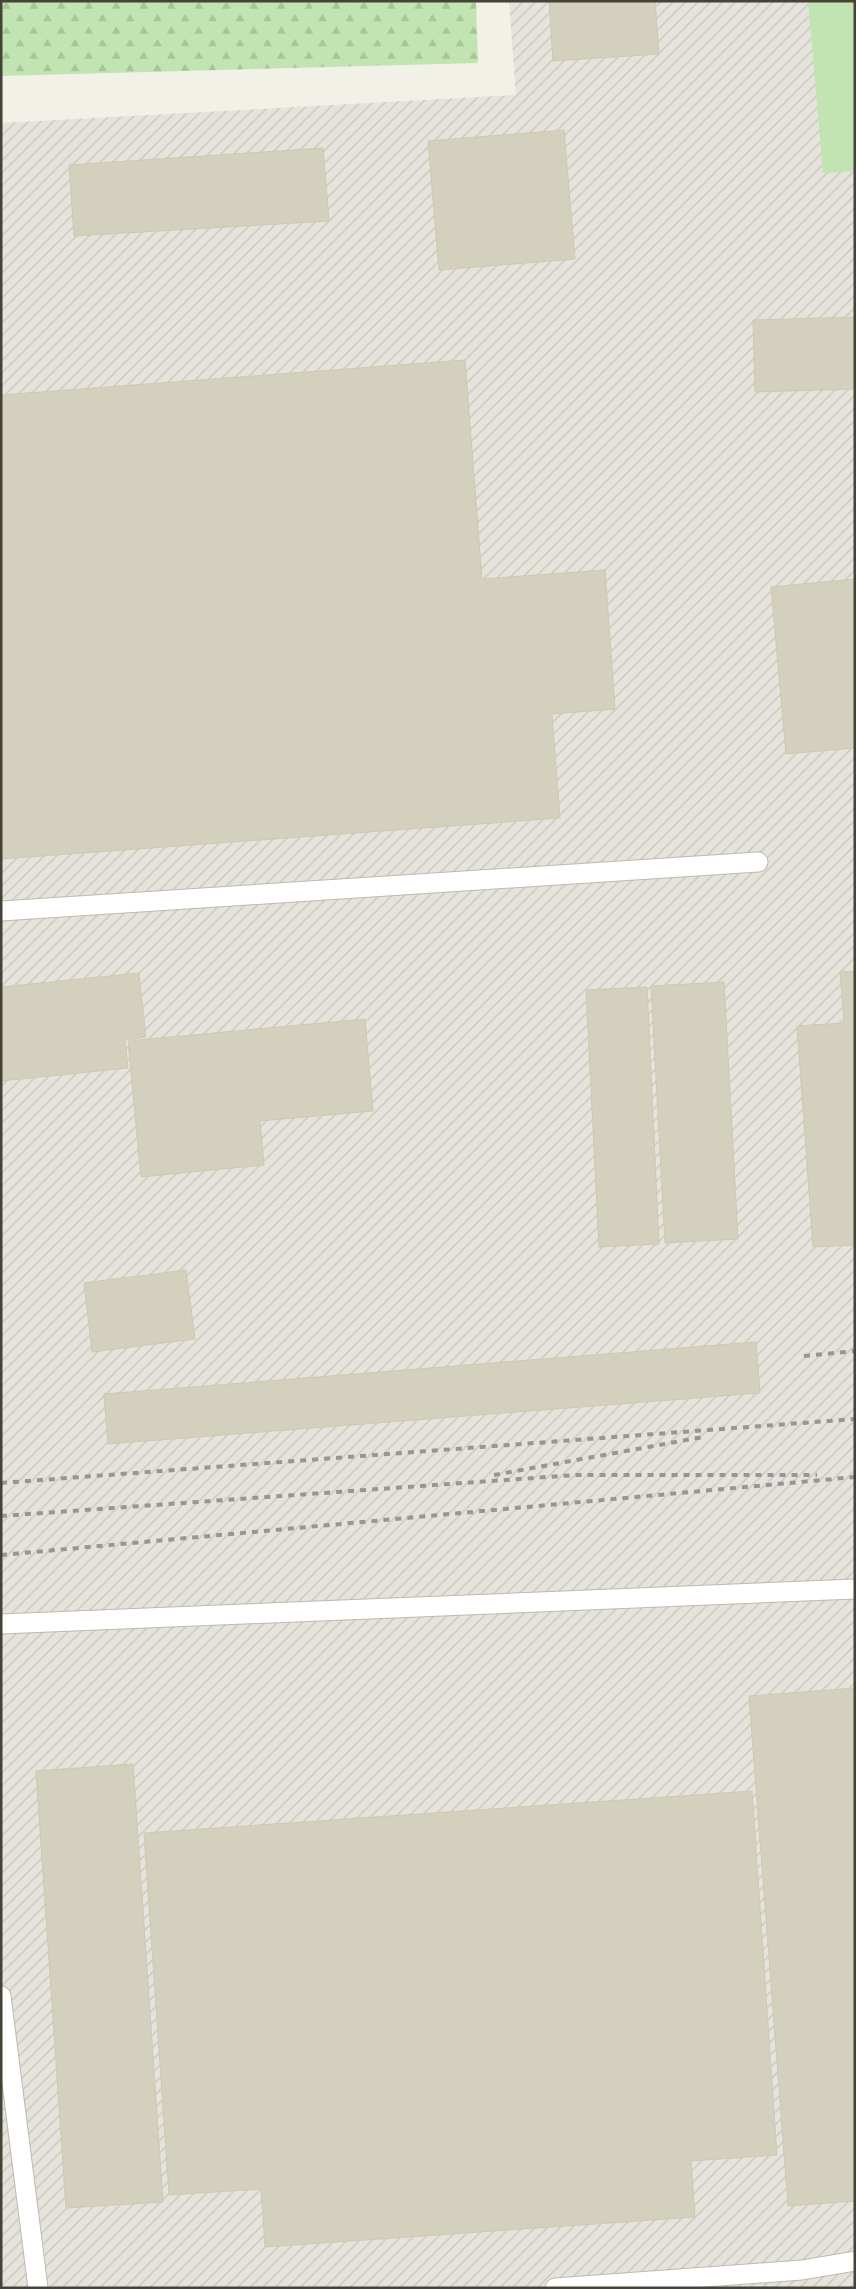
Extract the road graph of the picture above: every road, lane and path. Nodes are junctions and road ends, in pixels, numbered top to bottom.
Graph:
1 (758, 862) dead end
2 (1, 911) edge
3 (855, 1588) edge
4 (1, 1624) edge
5 (1, 1996) edge
6 (855, 2260) edge
7 (38, 2288) edge
8 (555, 2288) edge

1 - 2 lane
3 - 4 lane
5 - 7 lane
6 - 8 lane

